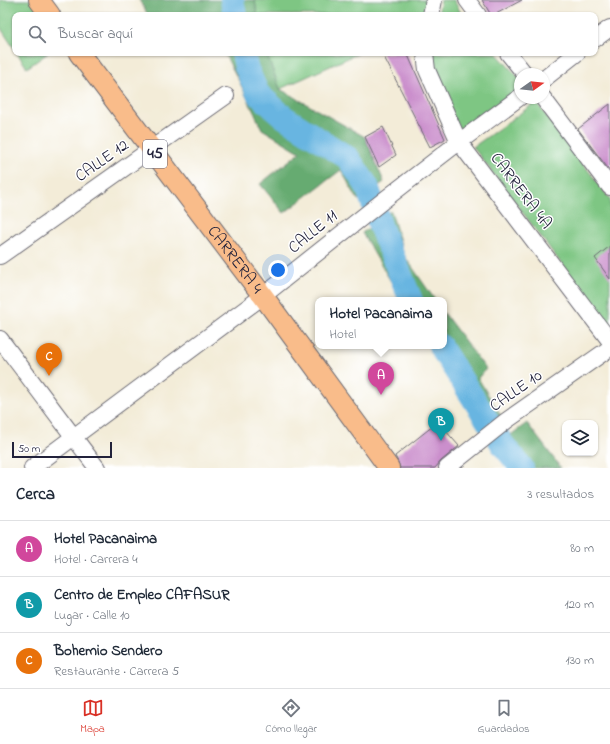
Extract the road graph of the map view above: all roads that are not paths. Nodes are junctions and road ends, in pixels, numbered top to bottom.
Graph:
1 (39, 0) edge
2 (434, 0) edge
3 (467, 0) edge
4 (48, 12) edge
5 (432, 12) edge
6 (476, 12) edge
7 (610, 28) edge
8 (598, 37) edge
9 (81, 56) edge
10 (425, 56) edge
11 (510, 56) edge
12 (573, 56) edge
13 (519, 68) edge
14 (550, 74) edge
15 (226, 96) dead end
16 (514, 101) edge
17 (548, 104) edge
18 (459, 142) junction
19 (151, 150) junction
20 (610, 187) edge
21 (0, 256) edge
22 (263, 296) junction
23 (0, 339) edge
24 (610, 341) edge
25 (610, 348) edge
26 (74, 437) junction
27 (32, 468) edge
28 (97, 468) edge
29 (389, 468) edge
30 (447, 468) edge

1 - 4 main road
2 - 5 street
3 - 6 street
7 - 8 street
9 - 19 main road, CARRERA 4 / 45
10 - 18 street, CARRERA 4A
11 - 13 street
12 - 14 street
15 - 19 street, CALLE 12
16 - 18 street, CALLE 11
17 - 20 street
18 - 22 street, CALLE 11
18 - 24 street, CARRERA 4A
19 - 21 street, CALLE 12
19 - 22 main road, CARRERA 4 / 45
22 - 26 street, CALLE 11
22 - 29 main road, CARRERA 4 / 45
23 - 26 street
25 - 30 street, CALLE 10
26 - 27 street, CALLE 11
26 - 28 street

